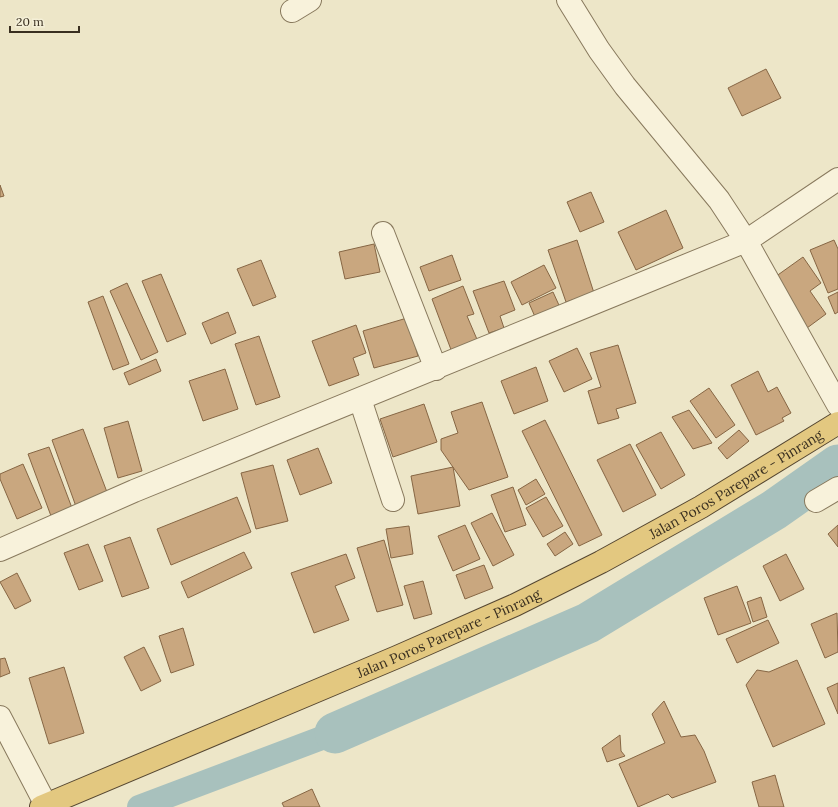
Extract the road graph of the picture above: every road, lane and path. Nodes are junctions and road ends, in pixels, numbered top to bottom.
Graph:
1 (568, 0) edge
2 (838, 179) edge
3 (383, 233) dead end
4 (746, 241) junction
5 (436, 369) junction
6 (360, 399) junction
7 (838, 404) edge
8 (838, 423) edge
9 (838, 488) edge
10 (393, 500) dead end
11 (816, 500) dead end
12 (0, 550) edge
13 (0, 717) edge
14 (44, 806) edge

1 - 4 street
2 - 4 street
3 - 5 street
4 - 5 street
4 - 7 street
5 - 6 street
6 - 10 street
6 - 12 street
8 - 14 highway, Jalan Poros Parepare - Pinrang
9 - 11 street
13 - 14 street

